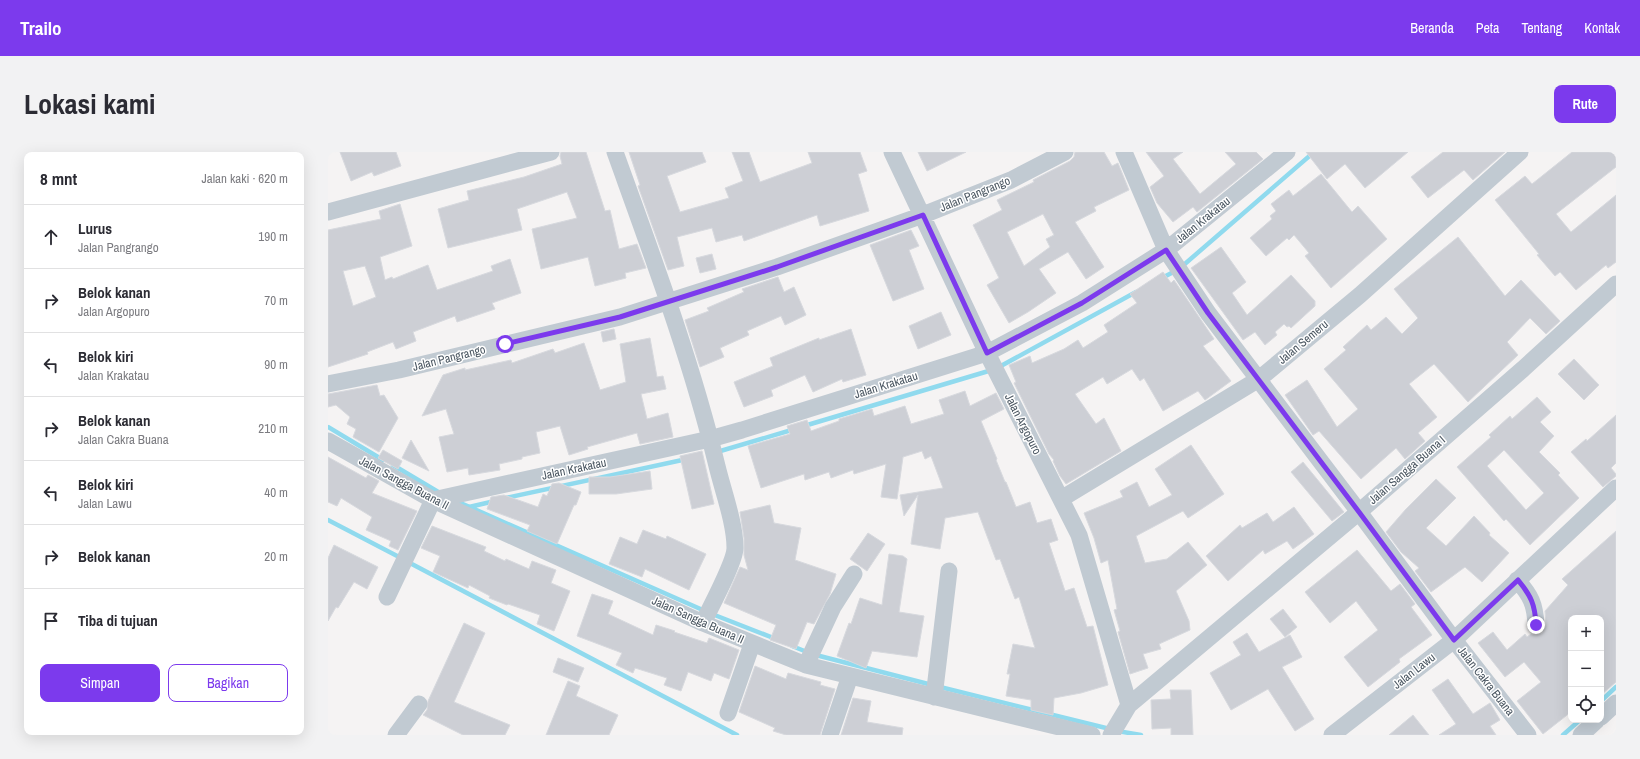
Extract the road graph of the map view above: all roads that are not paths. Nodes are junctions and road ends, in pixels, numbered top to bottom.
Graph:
1 (551, 152) edge
2 (615, 152) edge
3 (892, 152) edge
4 (1066, 152) edge
5 (1124, 152) edge
6 (1287, 152) edge
7 (1520, 152) edge
8 (328, 212) edge
9 (923, 215) junction
10 (1166, 250) junction
11 (1616, 284) edge
12 (668, 302) junction
13 (987, 353) junction
14 (1259, 380) junction
15 (328, 384) edge
16 (710, 439) junction
17 (328, 441) edge
18 (1616, 488) edge
19 (1061, 499) junction
20 (433, 500) junction
21 (1359, 512) junction
22 (948, 571) dead end
23 (854, 574) dead end
24 (1518, 580) junction
25 (388, 597) dead end
26 (703, 623) junction
27 (1536, 625) dead end
28 (1454, 640) junction
29 (752, 644) junction
30 (806, 665) junction
31 (850, 676) junction
32 (934, 697) junction
33 (1616, 703) edge
34 (419, 704) dead end
35 (1129, 705) junction
36 (728, 713) dead end
37 (1604, 714) edge
38 (1595, 723) edge
39 (1055, 731) edge
40 (396, 735) edge
41 (830, 735) edge
42 (1092, 735) edge
43 (1111, 735) edge
44 (1332, 735) edge
45 (1528, 735) edge
46 (1581, 735) edge

1 - 8 street
2 - 12 street
3 - 9 street, Jalan Argopuro
4 - 9 street, Jalan Pangrango
5 - 10 street, Jalan Cakra Buana
6 - 10 street, Jalan Krakatau
7 - 14 street, Jalan Semeru
9 - 12 street, Jalan Pangrango
9 - 13 street, Jalan Argopuro
10 - 13 street, Jalan Krakatau
10 - 14 street, Jalan Cakra Buana
11 - 21 street, Jalan Sangga Buana I
12 - 15 street, Jalan Pangrango
12 - 16 street
13 - 16 street, Jalan Krakatau
13 - 19 street, Jalan Argopuro
14 - 19 street, Jalan Semeru
14 - 21 street, Jalan Cakra Buana
16 - 20 street, Jalan Krakatau
16 - 26 street
17 - 20 street, Jalan Sangga Buana II
18 - 24 street, Jalan Lawu
19 - 35 street, Jalan Argopuro
20 - 25 street
20 - 26 street, Jalan Sangga Buana II
21 - 28 street, Jalan Cakra Buana
21 - 35 street, Jalan Sangga Buana I
22 - 32 street
23 - 30 street
24 - 27 street
24 - 28 street, Jalan Lawu
26 - 29 street, Jalan Sangga Buana II
28 - 44 street, Jalan Lawu
28 - 45 street, Jalan Cakra Buana
29 - 30 street, Jalan Sangga Buana II
29 - 36 street
30 - 31 street, Jalan Sangga Buana II
31 - 32 street, Jalan Sangga Buana II
31 - 41 street
32 - 39 street, Jalan Sangga Buana II
33 - 37 street
34 - 40 street
35 - 43 street, Jalan Sangga Buana I
38 - 46 street
39 - 42 street, Jalan Sangga Buana II

